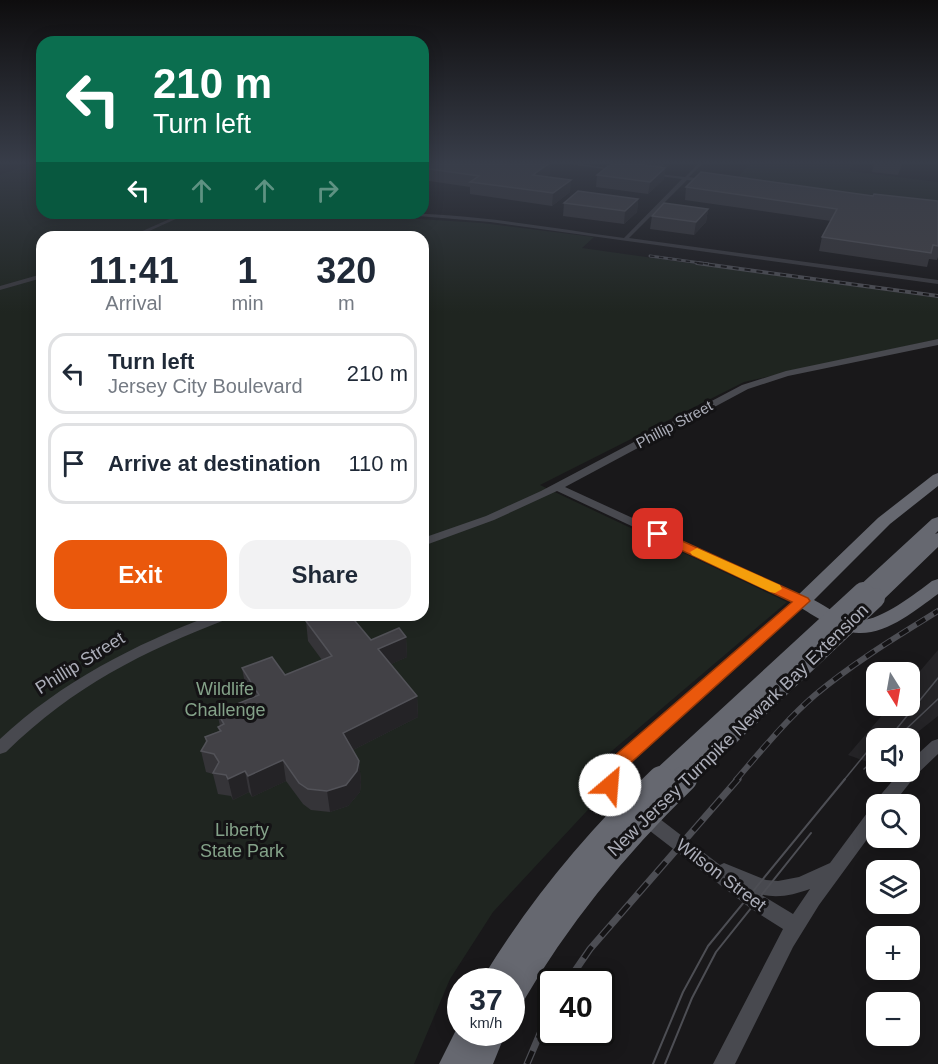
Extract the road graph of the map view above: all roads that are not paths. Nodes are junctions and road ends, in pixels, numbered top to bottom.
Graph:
1 (651, 214) edge
2 (429, 216) edge
3 (174, 219) edge
4 (176, 219) edge
5 (146, 231) edge
6 (151, 231) edge
7 (625, 240) junction
8 (36, 280) edge
9 (938, 282) edge
10 (0, 290) edge
11 (938, 342) edge
12 (938, 478) edge
13 (557, 487) junction
14 (938, 522) edge
15 (938, 538) edge
16 (429, 540) edge
17 (938, 585) edge
18 (869, 595) junction
19 (802, 601) junction
20 (209, 621) edge
21 (938, 745) edge
22 (0, 748) edge
23 (892, 794) edge
24 (866, 827) edge
25 (699, 858) junction
26 (835, 868) junction
27 (795, 926) junction
28 (504, 968) edge
29 (525, 974) edge
30 (463, 1046) edge
31 (486, 1046) edge
32 (454, 1064) edge
33 (478, 1064) edge
34 (724, 1064) edge

1 - 7 street
2 - 7 street
3 - 5 street
4 - 6 street
7 - 9 street
8 - 10 street
11 - 13 street, Phillip Street
12 - 19 highway
13 - 16 street, Phillip Street
13 - 19 street
14 - 18 highway, New Jersey Turnpike Newark Bay Extension
15 - 18 highway, New Jersey Turnpike Newark Bay Extension
17 - 19 highway
18 - 28 highway, New Jersey Turnpike Newark Bay Extension, bridge
18 - 29 highway, New Jersey Turnpike Newark Bay Extension, bridge
19 - 25 street, Wilson Street
20 - 22 street, Phillip Street
21 - 23 street
24 - 26 street
25 - 26 street
25 - 27 street, Wilson Street
26 - 27 street
27 - 34 street
30 - 32 highway
31 - 33 highway

